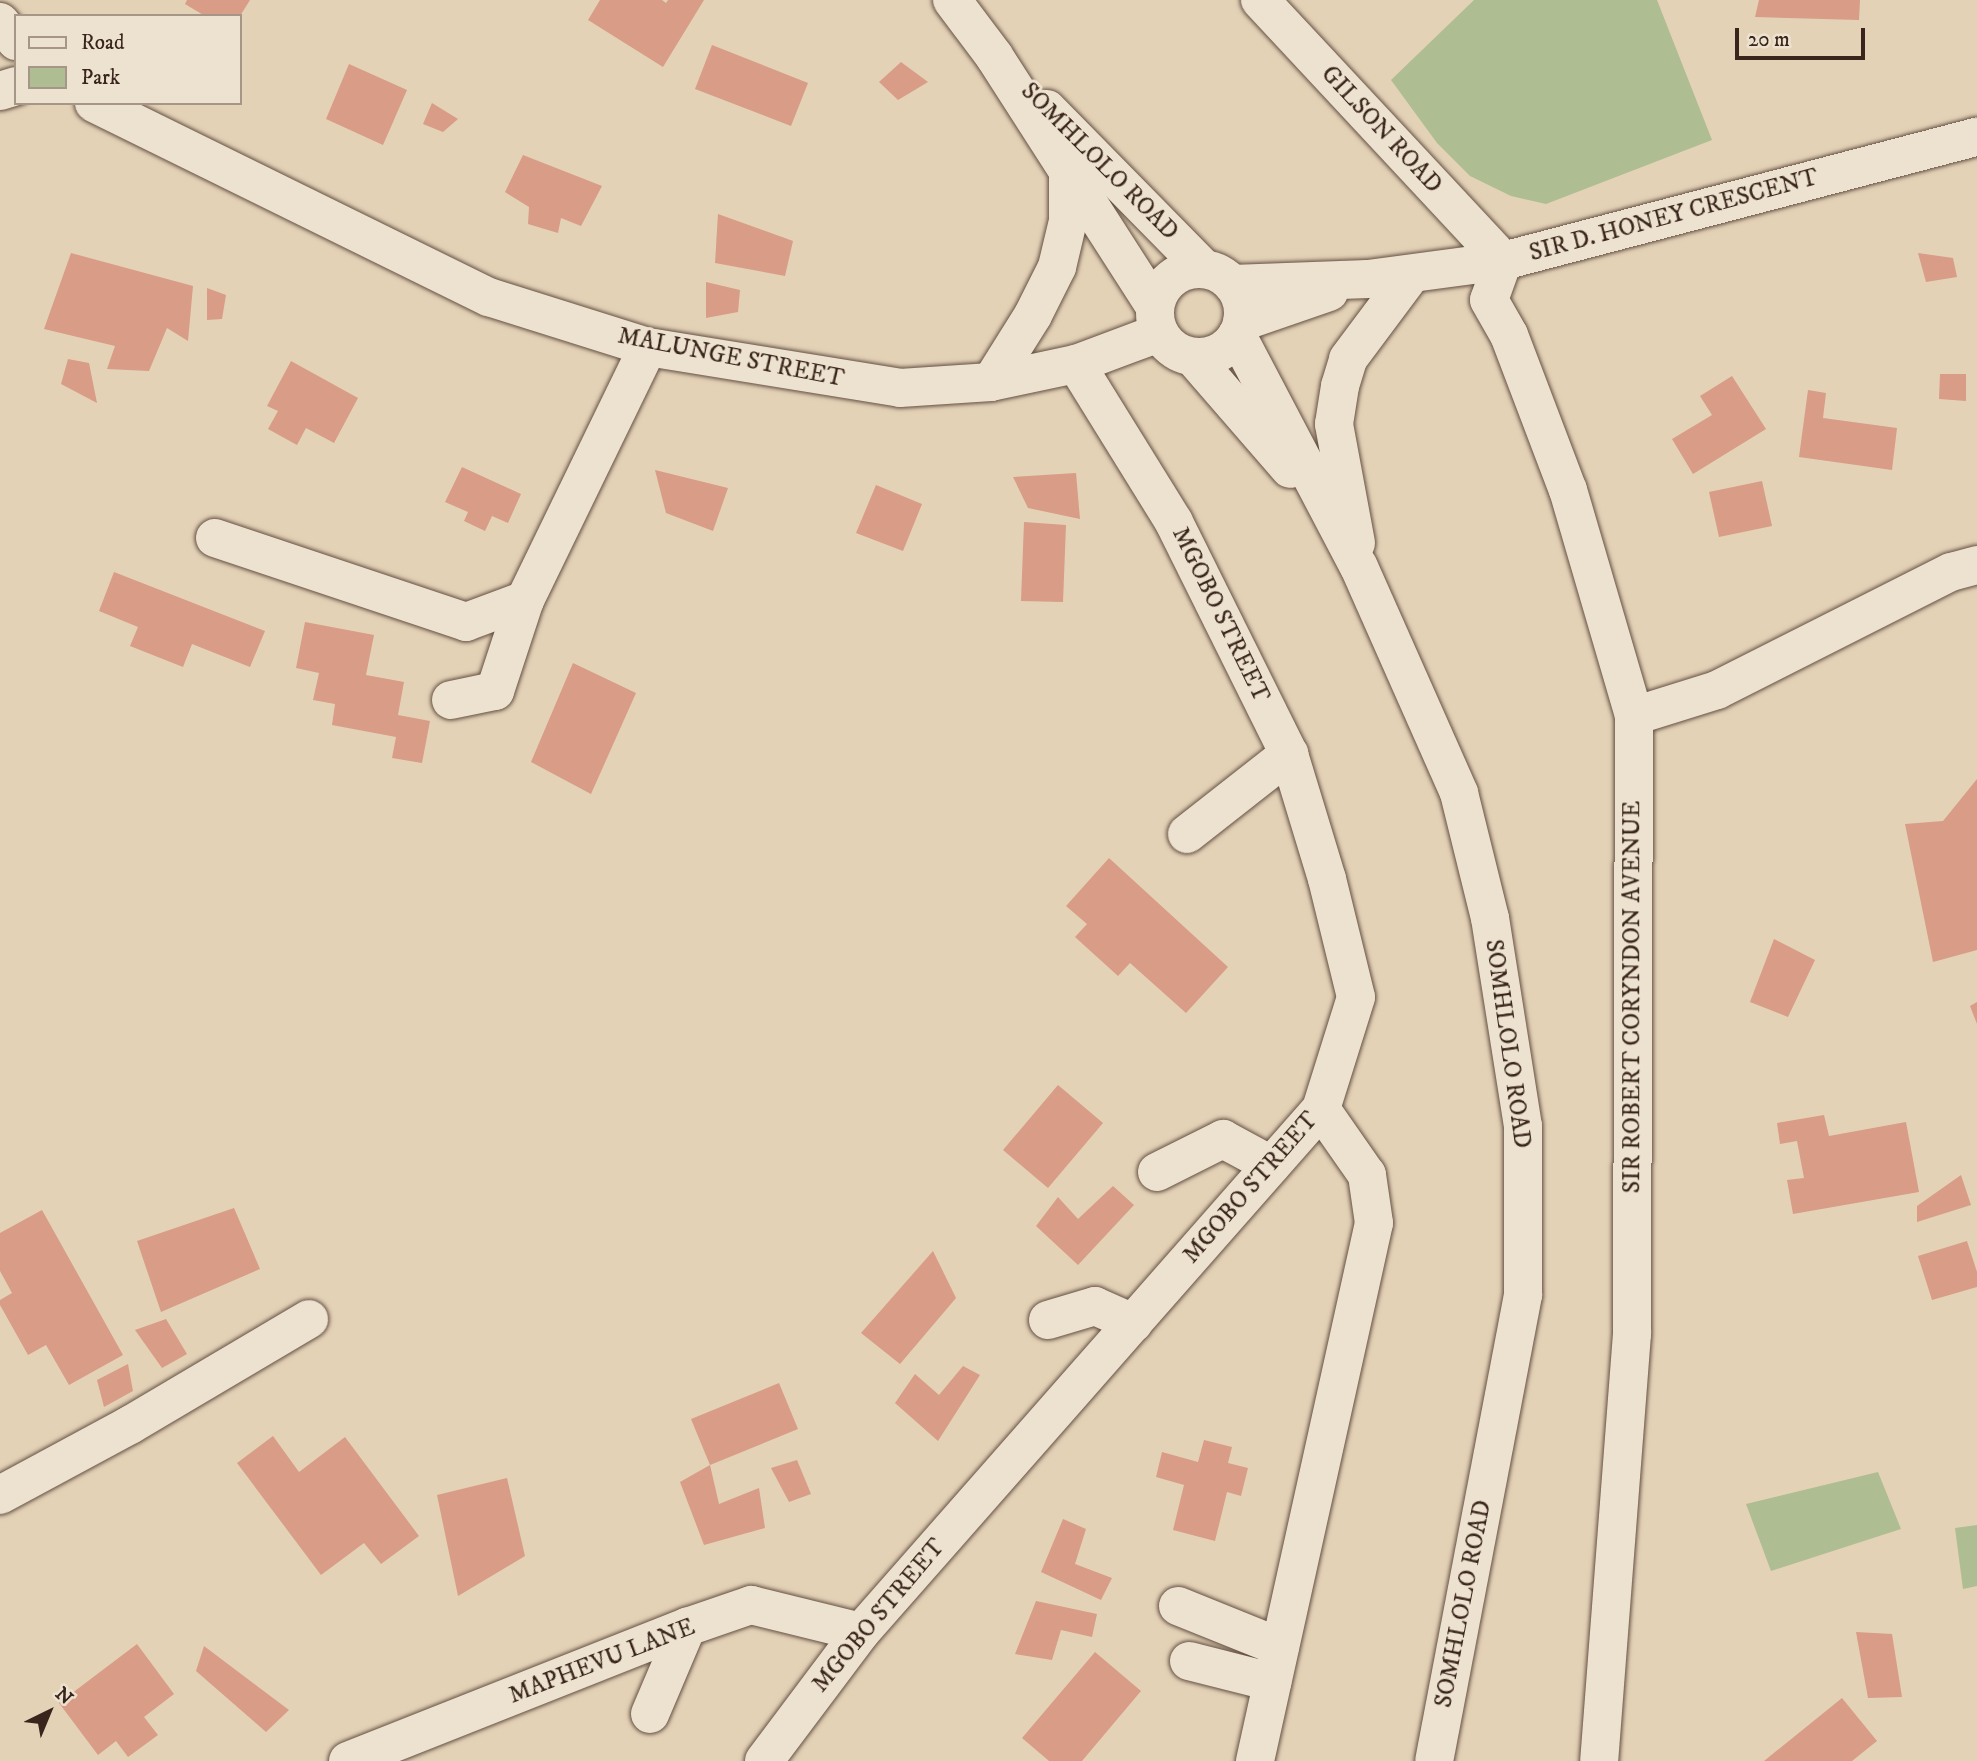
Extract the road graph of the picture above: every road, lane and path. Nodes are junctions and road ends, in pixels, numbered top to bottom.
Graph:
1 (952, 0) edge
2 (1260, 0) edge
3 (0, 22) edge
4 (14, 39) edge
5 (994, 56) junction
6 (98, 105) edge
7 (1977, 137) edge
8 (1068, 171) junction
9 (1503, 261) junction
10 (1218, 276) junction
11 (1410, 276) junction
12 (1368, 279) junction
13 (1157, 320) junction
14 (1240, 328) junction
15 (648, 347) junction
16 (1193, 357) junction
17 (1076, 364) junction
18 (991, 382) junction
19 (1332, 519) junction
20 (215, 538) dead end
21 (1977, 565) edge
22 (1359, 567) junction
23 (525, 600) junction
24 (451, 700) dead end
25 (1634, 716) junction
26 (1289, 754) junction
27 (1187, 834) dead end
28 (1321, 1109) junction
29 (1272, 1165) junction
30 (1157, 1172) dead end
31 (309, 1319) dead end
32 (1048, 1320) dead end
33 (1133, 1323) junction
34 (3, 1493) edge
35 (1178, 1606) dead end
36 (687, 1627) junction
37 (861, 1632) junction
38 (1189, 1661) dead end
39 (1276, 1664) junction
40 (650, 1714) dead end
41 (348, 1761) edge
42 (764, 1761) edge
43 (1255, 1761) edge
44 (1434, 1761) edge
45 (1599, 1761) edge

1 - 5 street, SOMHLOLO ROAD
2 - 9 street, GILSON ROAD
3 - 4 street
5 - 8 street, SOMHLOLO ROAD
5 - 10 street, SOMHLOLO ROAD
6 - 15 street, MALUNGE STREET
7 - 9 street, SIR D. HONEY CRESCENT
8 - 13 street, SOMHLOLO ROAD
8 - 18 street
9 - 11 street, SIR D. HONEY CRESCENT
9 - 25 street, SIR ROBERT CORYNDON AVENUE
10 - 12 street, SIR D. HONEY CRESCENT
10 - 13 street, SOMHLOLO ROAD
10 - 14 street, SOMHLOLO ROAD
11 - 12 street, SIR D. HONEY CRESCENT
11 - 22 street
12 - 14 street, SIR D. HONEY CRESCENT
13 - 16 street, SOMHLOLO ROAD
13 - 17 street, MALUNGE STREET
14 - 16 street
14 - 19 street, SOMHLOLO ROAD
15 - 18 street, MALUNGE STREET
15 - 23 street
16 - 19 street, SOMHLOLO ROAD
17 - 18 street, MALUNGE STREET
17 - 26 street, MGOBO STREET
19 - 22 street, SOMHLOLO ROAD
20 - 23 street
21 - 25 street
22 - 44 street, SOMHLOLO ROAD
23 - 24 street
25 - 45 street, SIR ROBERT CORYNDON AVENUE
26 - 27 street
26 - 28 street, MGOBO STREET
28 - 29 street, MGOBO STREET
28 - 39 street
29 - 30 street
29 - 33 street, MGOBO STREET
31 - 34 street
32 - 33 street
33 - 37 street, MGOBO STREET
35 - 39 street
36 - 37 street, MAPHEVU LANE
36 - 40 street
36 - 41 street, MAPHEVU LANE
37 - 42 street, MGOBO STREET
38 - 39 street
39 - 43 street

